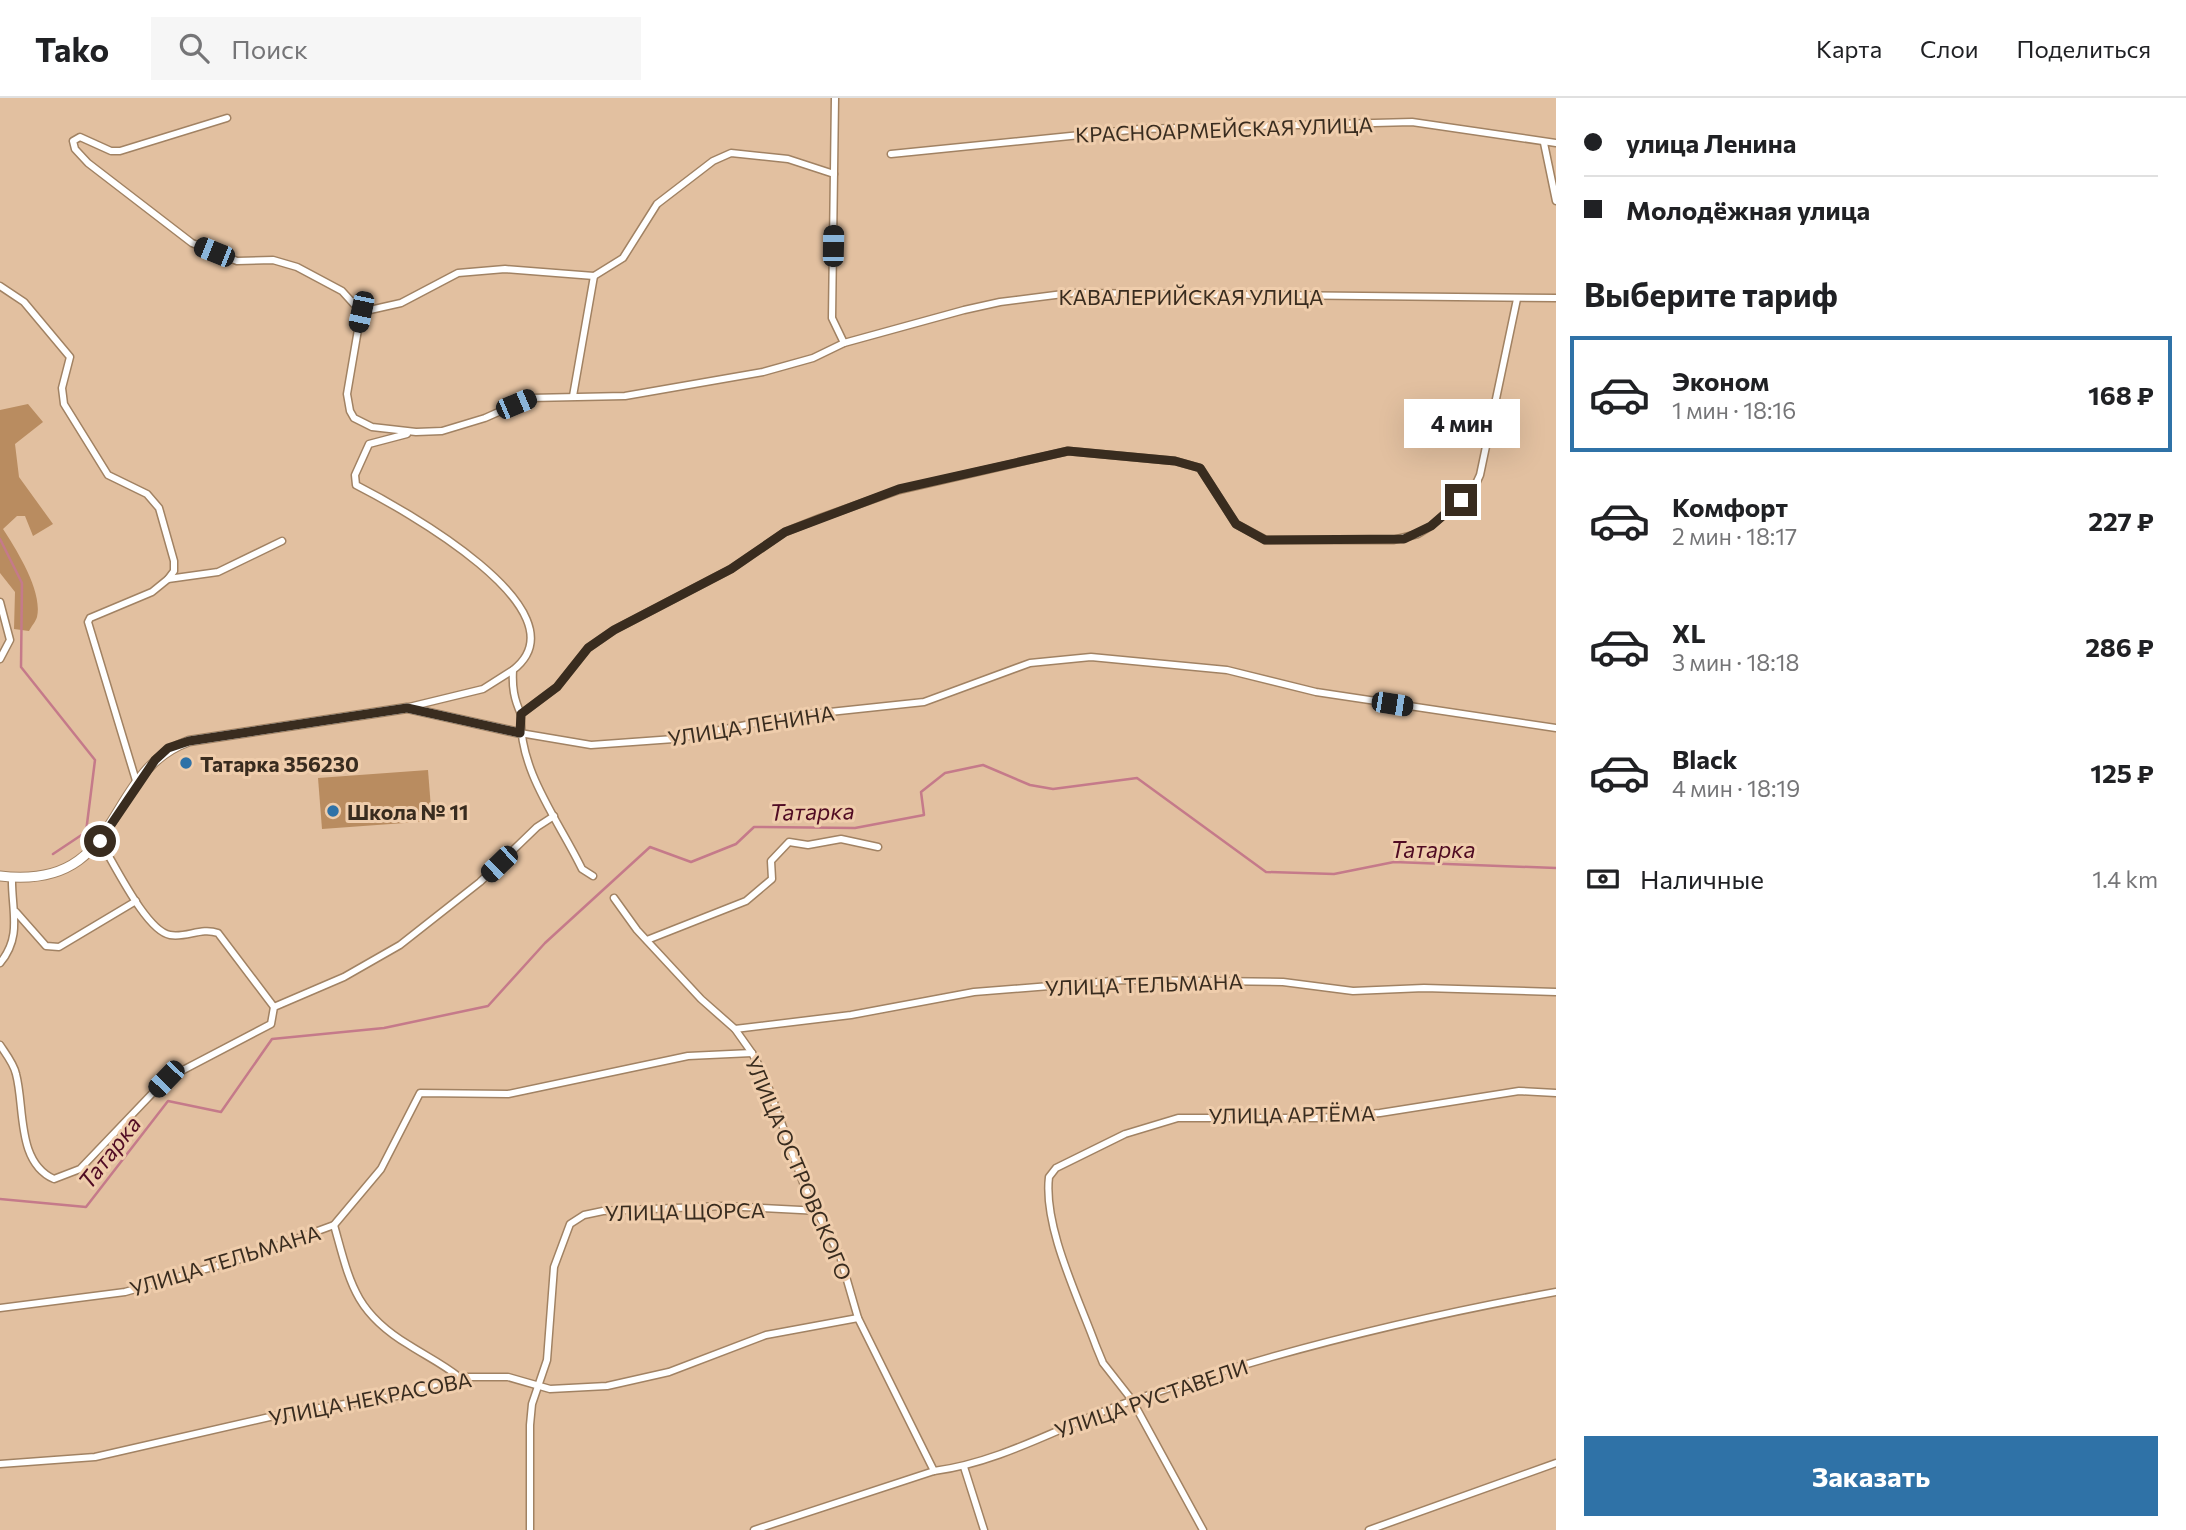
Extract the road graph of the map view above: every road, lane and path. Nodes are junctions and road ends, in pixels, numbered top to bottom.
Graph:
1 (835, 98) edge
2 (226, 118) dead end
3 (1544, 143) junction
4 (1556, 143) edge
5 (891, 154) dead end
6 (834, 174) junction
7 (1556, 201) edge
8 (594, 276) junction
9 (0, 286) edge
10 (1556, 298) edge
11 (1517, 299) junction
12 (361, 312) junction
13 (844, 343) junction
14 (573, 396) junction
15 (416, 432) junction
16 (282, 541) dead end
17 (168, 579) junction
18 (0, 602) edge
19 (0, 659) edge
20 (513, 670) junction
21 (407, 708) junction
22 (521, 714) junction
23 (1556, 728) edge
24 (520, 733) junction
25 (137, 784) junction
26 (554, 817) junction
27 (100, 841) junction
28 (878, 847) dead end
29 (0, 876) edge
30 (593, 876) dead end
31 (12, 877) junction
32 (614, 898) dead end
33 (136, 901) junction
34 (16, 912) junction
35 (646, 940) junction
36 (0, 962) edge
37 (1556, 992) edge
38 (274, 1007) junction
39 (735, 1029) junction
40 (0, 1045) edge
41 (752, 1052) junction
42 (1556, 1093) edge
43 (820, 1211) junction
44 (334, 1225) junction
45 (1556, 1292) edge
46 (0, 1308) edge
47 (858, 1318) junction
48 (459, 1377) junction
49 (538, 1384) junction
50 (1132, 1400) junction
51 (1556, 1463) edge
52 (0, 1464) edge
53 (964, 1467) junction
54 (934, 1471) junction
55 (530, 1530) edge
56 (754, 1530) edge
57 (984, 1530) edge
58 (1203, 1530) edge
59 (1369, 1530) edge

1 - 6 street
2 - 12 street
3 - 4 street, КРАСНОАРМЕЙСКАЯ УЛИЦА
3 - 5 street, КРАСНОАРМЕЙСКАЯ УЛИЦА
3 - 7 street
6 - 8 street
6 - 13 street
8 - 12 street
8 - 14 street
9 - 17 street
10 - 11 street, КАВАЛЕРИЙСКАЯ УЛИЦА
11 - 13 street, КАВАЛЕРИЙСКАЯ УЛИЦА
11 - 22 street
12 - 15 street, КАВАЛЕРИЙСКАЯ УЛИЦА
13 - 14 street, КАВАЛЕРИЙСКАЯ УЛИЦА
14 - 15 street, КАВАЛЕРИЙСКАЯ УЛИЦА
15 - 20 street
16 - 17 street
17 - 25 street
18 - 19 street
20 - 21 street
20 - 22 street
21 - 24 street, УЛИЦА ЛЕНИНА
21 - 25 street, УЛИЦА ЛЕНИНА
22 - 24 street
23 - 24 street, УЛИЦА ЛЕНИНА
24 - 26 street
25 - 27 street, УЛИЦА ЛЕНИНА
26 - 30 street
26 - 38 street
27 - 31 street, УЛИЦА ЛЕНИНА
27 - 33 street
28 - 35 street
29 - 31 street, УЛИЦА ЛЕНИНА
31 - 34 street
32 - 35 street, УЛИЦА ОСТРОВСКОГО
33 - 34 street
33 - 38 street
34 - 36 street
35 - 39 street, УЛИЦА ОСТРОВСКОГО
37 - 39 street, УЛИЦА ТЕЛЬМАНА
38 - 40 street
39 - 41 street, УЛИЦА ОСТРОВСКОГО
41 - 43 street, УЛИЦА ОСТРОВСКОГО
41 - 44 street, УЛИЦА ТЕЛЬМАНА
42 - 50 street, УЛИЦА АРТЁМА
43 - 47 street, УЛИЦА ОСТРОВСКОГО
43 - 49 street, УЛИЦА ЩОРСА
44 - 46 street, УЛИЦА ТЕЛЬМАНА
44 - 48 street
45 - 50 street, УЛИЦА РУСТАВЕЛИ
47 - 49 street, УЛИЦА НЕКРАСОВА
47 - 54 street, УЛИЦА ОСТРОВСКОГО
48 - 49 street, УЛИЦА НЕКРАСОВА
48 - 52 street, УЛИЦА НЕКРАСОВА
49 - 55 street, УЛИЦА ЩОРСА
50 - 53 street, УЛИЦА РУСТАВЕЛИ
50 - 58 street
51 - 59 street
53 - 54 street, УЛИЦА РУСТАВЕЛИ
53 - 57 street
54 - 56 street, УЛИЦА РУСТАВЕЛИ

